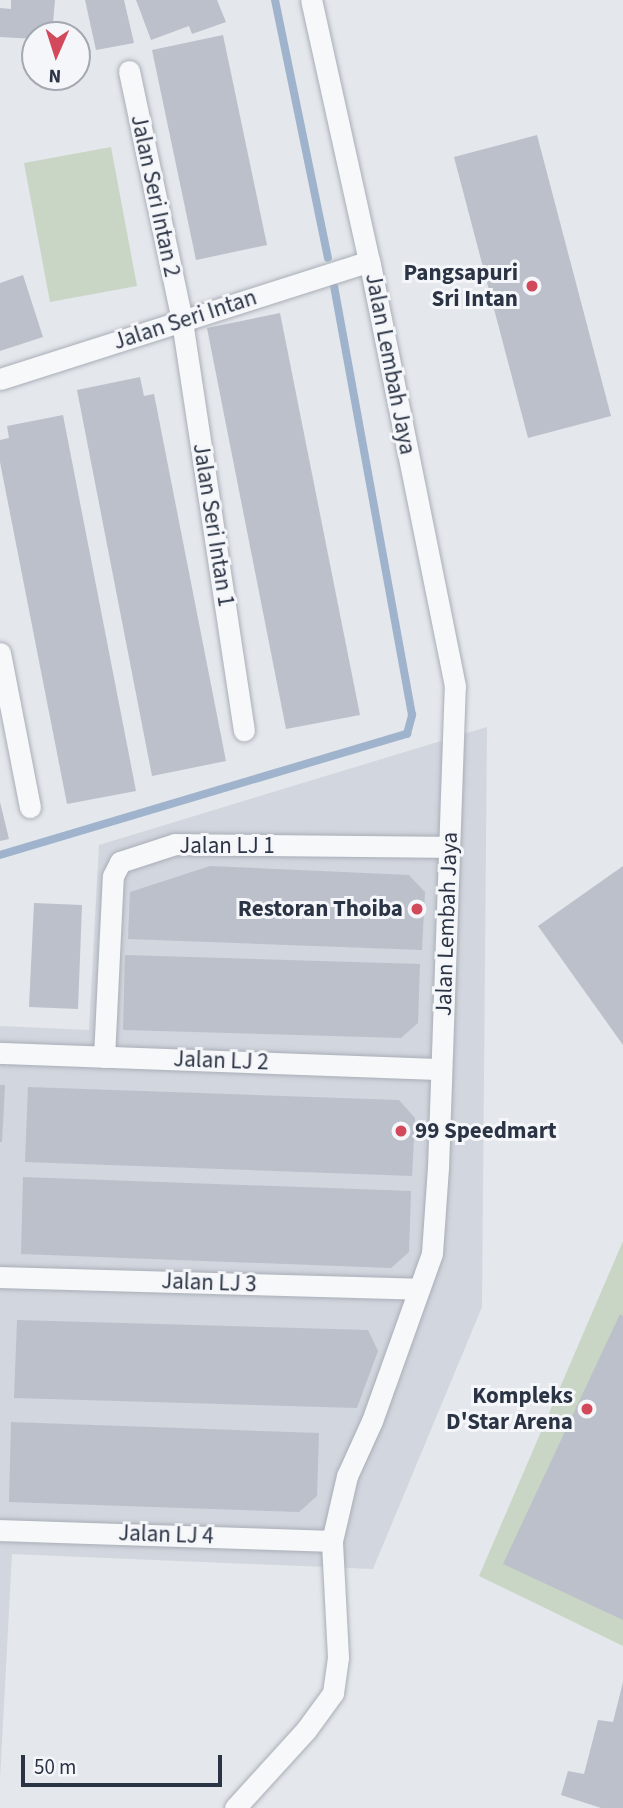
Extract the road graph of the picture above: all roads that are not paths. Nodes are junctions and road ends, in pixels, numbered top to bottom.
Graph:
1 (311, 0) edge
2 (129, 71) dead end
3 (369, 261) junction
4 (182, 321) junction
5 (0, 379) edge
6 (0, 653) edge
7 (244, 730) dead end
8 (30, 807) dead end
9 (449, 847) junction
10 (0, 1053) edge
11 (104, 1057) junction
12 (441, 1069) junction
13 (0, 1277) edge
14 (417, 1289) junction
15 (0, 1530) edge
16 (332, 1541) junction
17 (235, 1808) edge

1 - 3 street, Jalan Lembah Jaya
2 - 4 street, Jalan Seri Intan 2
3 - 4 street, Jalan Seri Intan
3 - 9 street, Jalan Lembah Jaya
4 - 5 street, Jalan Seri Intan
4 - 7 street, Jalan Seri Intan 1
6 - 8 street
9 - 11 street, Jalan LJ 1
9 - 12 street, Jalan Lembah Jaya
10 - 11 street, Jalan LJ 2
11 - 12 street, Jalan LJ 2
12 - 14 street, Jalan Lembah Jaya
13 - 14 street, Jalan LJ 3
14 - 16 street, Jalan Lembah Jaya
15 - 16 street, Jalan LJ 4
16 - 17 street, Jalan Lembah Jaya

